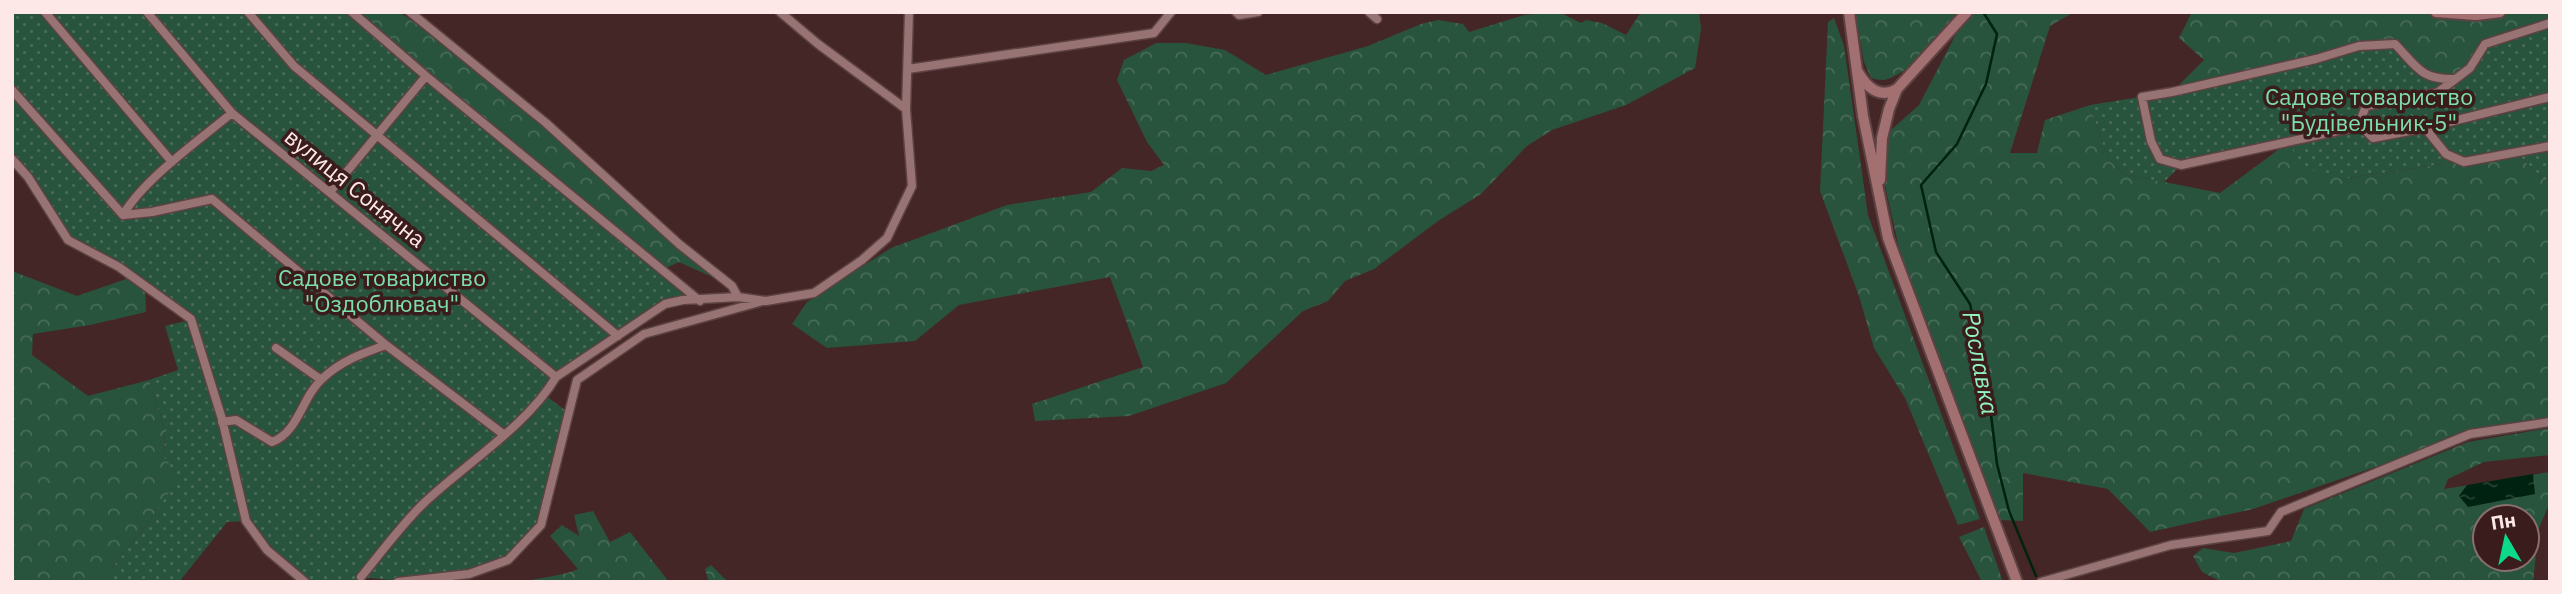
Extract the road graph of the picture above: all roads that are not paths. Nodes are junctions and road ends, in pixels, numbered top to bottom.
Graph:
1 (44, 12) edge
2 (147, 12) edge
3 (247, 12) edge
4 (352, 12) edge
5 (410, 12) edge
6 (780, 12) edge
7 (909, 12) edge
8 (1171, 12) edge
9 (1236, 12) edge
10 (1258, 12) edge
11 (1369, 12) edge
12 (1849, 12) edge
13 (1967, 12) edge
14 (2436, 12) edge
15 (2500, 12) edge
16 (1377, 19) dead end
17 (2550, 23) edge
18 (1855, 67) junction
19 (908, 69) junction
20 (426, 76) junction
21 (2455, 79) junction
22 (1898, 89) junction
23 (12, 90) edge
24 (2550, 97) edge
25 (906, 109) junction
26 (232, 113) junction
27 (2361, 126) junction
28 (2425, 128) junction
29 (377, 136) junction
30 (2550, 146) edge
31 (12, 159) edge
32 (172, 162) junction
33 (330, 192) junction
34 (1879, 197) junction
35 (123, 215) junction
36 (738, 297) junction
37 (700, 301) junction
38 (766, 301) junction
39 (618, 336) junction
40 (386, 345) junction
41 (276, 348) dead end
42 (556, 377) junction
43 (320, 379) junction
44 (222, 422) junction
45 (2550, 422) edge
46 (503, 434) junction
47 (360, 577) dead end
48 (305, 582) edge
49 (398, 582) edge
50 (2017, 582) edge
51 (2041, 582) edge

1 - 32 street
2 - 26 street, вулиця Сонячна
3 - 29 street
4 - 20 street
5 - 36 street
6 - 25 street
7 - 19 street
8 - 19 street
9 - 10 street
11 - 16 street
12 - 18 main road
13 - 22 main road
14 - 15 main road
17 - 21 street
18 - 22 main road
18 - 34 main road
19 - 25 street
20 - 29 street
20 - 37 street
21 - 27 street
21 - 27 street
22 - 34 main road
23 - 35 street
24 - 28 street
25 - 38 street
26 - 32 street
26 - 33 street, вулиця Сонячна
27 - 28 street
28 - 30 street
29 - 33 street
29 - 39 street
31 - 44 street
32 - 35 street
33 - 42 street, вулиця Сонячна
34 - 50 main road
35 - 40 street
36 - 37 street
36 - 38 street
37 - 39 street
38 - 49 street
39 - 42 street
40 - 43 street
40 - 46 street
41 - 43 street
42 - 46 street
43 - 44 street
44 - 48 street
45 - 51 street
46 - 47 street

